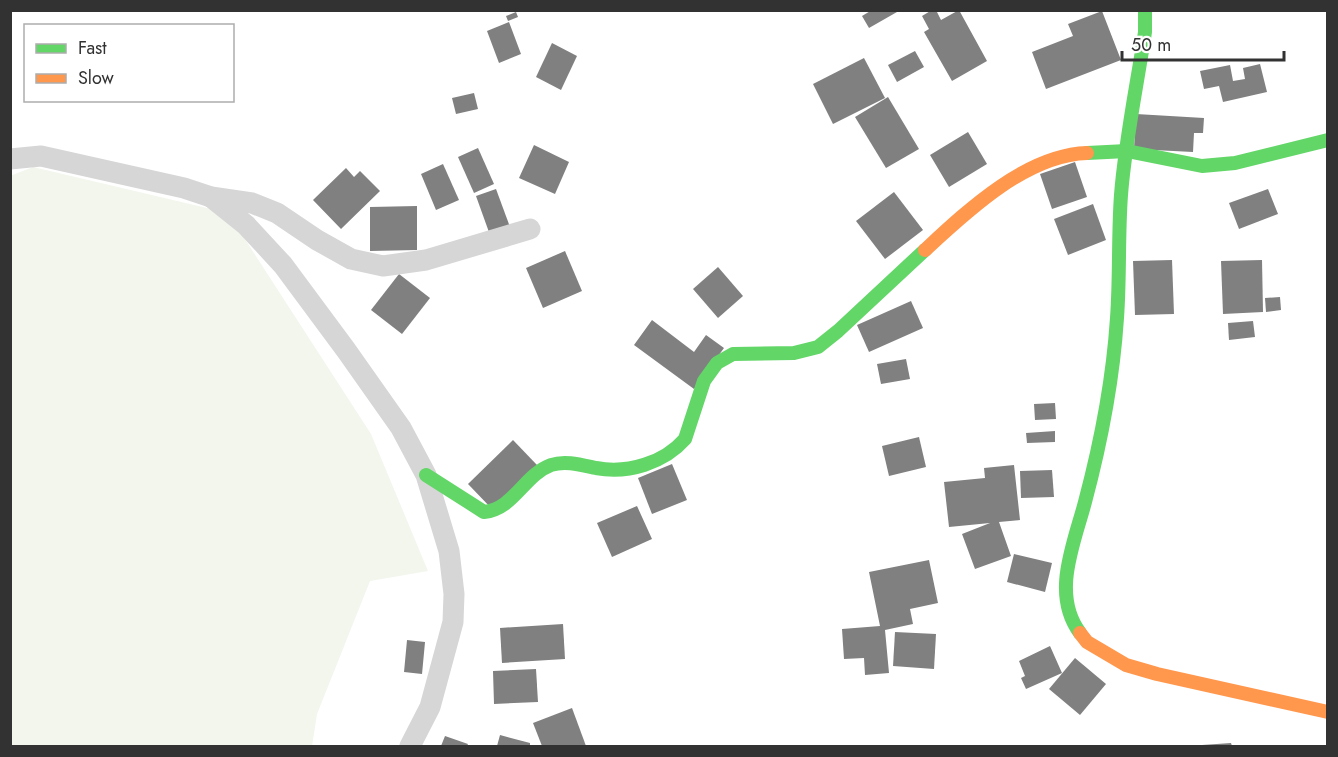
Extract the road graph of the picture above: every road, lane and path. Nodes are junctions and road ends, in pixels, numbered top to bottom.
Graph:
1 (1145, 10) edge
2 (1328, 140) edge
3 (1127, 151) junction
4 (10, 159) edge
5 (211, 197) junction
6 (530, 230) dead end
7 (426, 475) junction
8 (1328, 712) edge
9 (410, 747) edge

1 - 3 street
2 - 3 street
3 - 7 street
3 - 8 street
4 - 5 street
5 - 6 street
5 - 7 street
7 - 9 street

